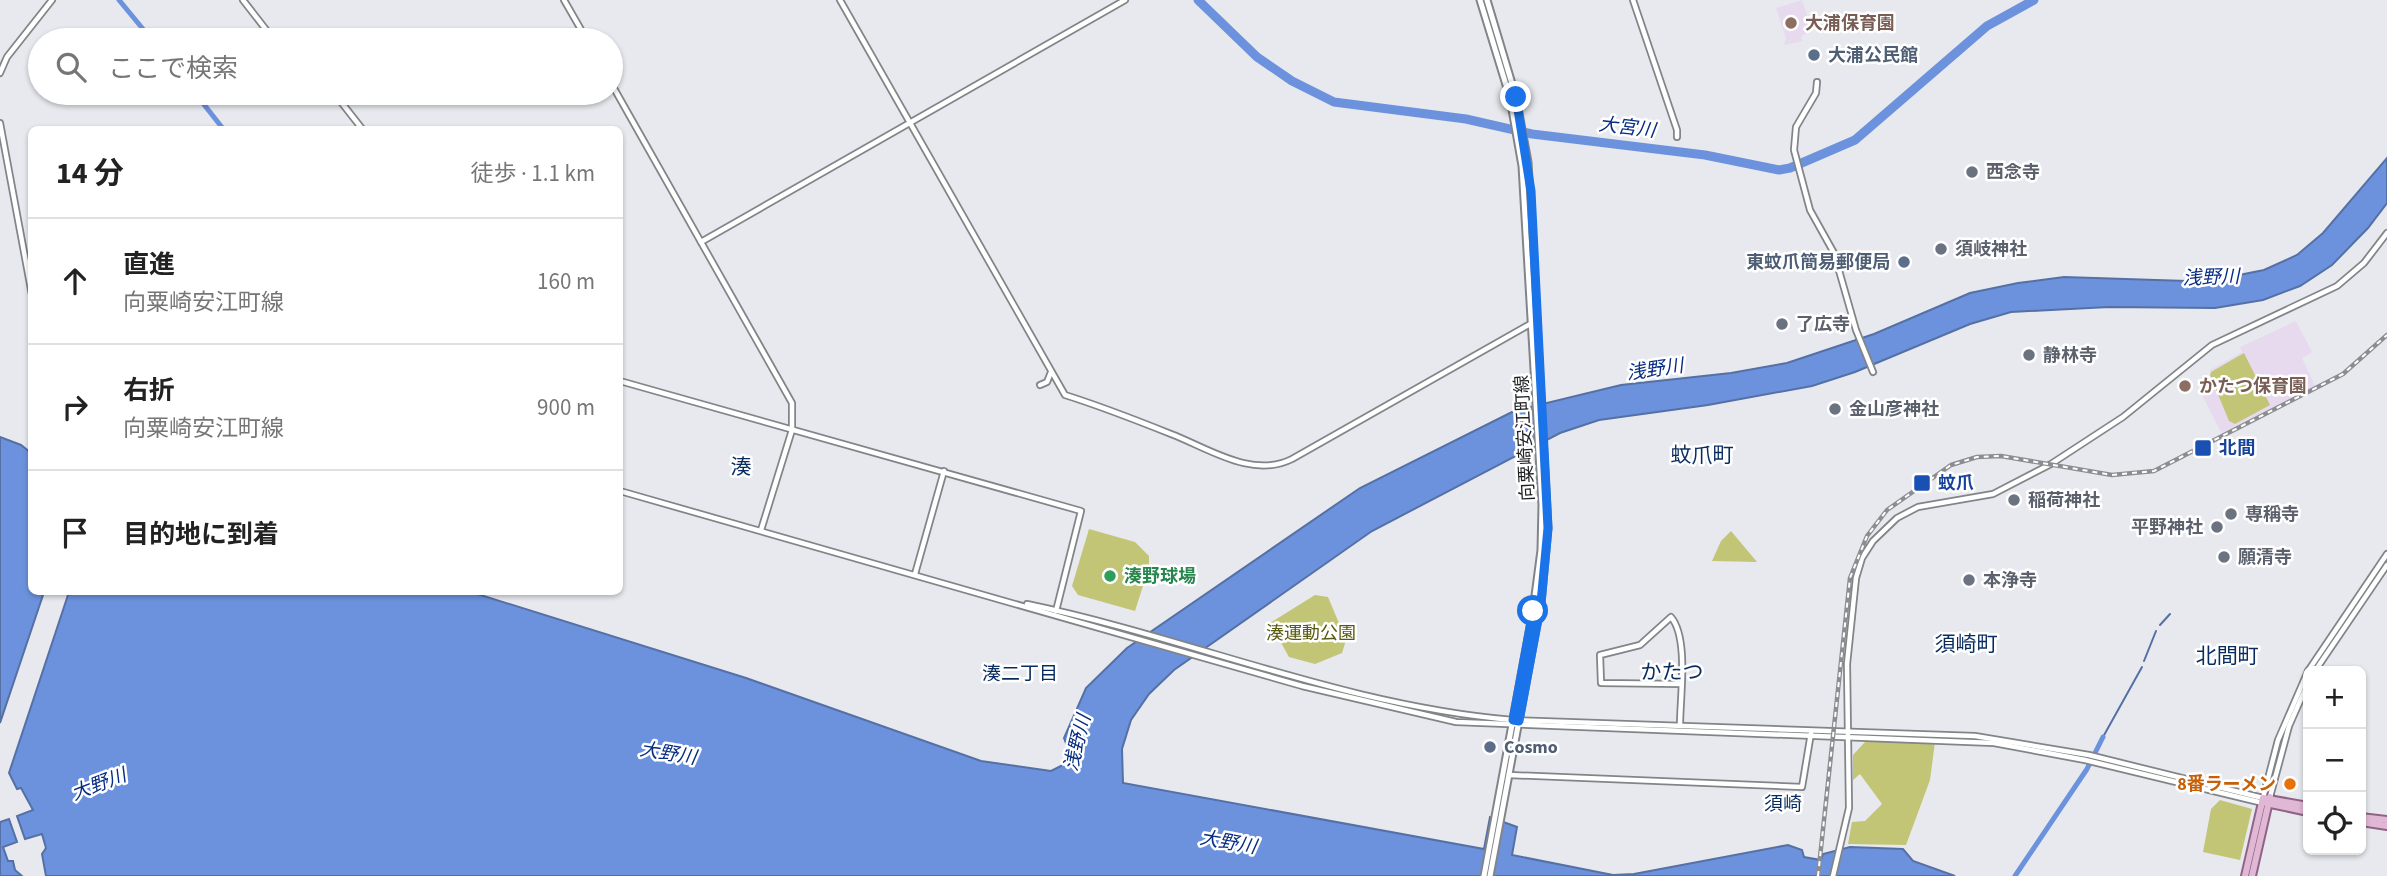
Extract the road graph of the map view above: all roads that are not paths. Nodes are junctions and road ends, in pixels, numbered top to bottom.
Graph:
1 (52, 0) edge
2 (243, 0) edge
3 (564, 0) edge
4 (840, 0) edge
5 (1125, 0) edge
6 (1480, 0) edge
7 (1487, 0) edge
8 (1633, 0) edge
9 (30, 28) edge
10 (265, 28) edge
11 (580, 28) edge
12 (28, 30) edge
13 (0, 73) edge
14 (1817, 82) dead end
15 (1513, 97) junction
16 (623, 104) edge
17 (343, 105) edge
18 (0, 123) edge
19 (910, 123) junction
20 (360, 126) edge
21 (1677, 137) dead end
22 (1522, 142) junction
23 (2387, 233) edge
24 (701, 242) junction
25 (28, 274) edge
26 (1533, 323) junction
27 (1536, 331) junction
28 (1051, 371) junction
29 (1873, 372) dead end
30 (623, 382) edge
31 (1040, 385) dead end
32 (793, 430) junction
33 (944, 471) junction
34 (623, 492) edge
35 (761, 530) junction
36 (2387, 554) edge
37 (2387, 565) edge
38 (915, 574) junction
39 (1056, 613) junction
40 (1203, 655) junction
41 (2311, 666) edge
42 (2318, 666) edge
43 (2303, 682) edge
44 (1681, 684) junction
45 (2303, 695) edge
46 (1515, 723) junction
47 (1680, 727) junction
48 (1811, 732) junction
49 (1848, 734) junction
50 (1506, 774) junction
51 (1503, 788) junction
52 (2266, 800) junction
53 (2303, 805) edge
54 (2303, 811) edge
55 (2366, 821) edge
56 (2387, 823) edge
57 (1484, 876) edge
58 (1490, 876) edge
59 (1833, 876) edge
60 (2245, 876) edge
61 (2252, 876) edge

1 - 9 street
2 - 10 street
3 - 11 street
4 - 19 street
5 - 19 street
6 - 15 main road, 向粟崎安江町線
7 - 15 main road, 向粟崎安江町線
8 - 21 street
12 - 13 street
14 - 29 street
15 - 22 main road, 向粟崎安江町線
16 - 24 street
17 - 20 street
18 - 25 street
19 - 24 street
19 - 28 street
22 - 26 main road, 向粟崎安江町線
22 - 27 main road, 向粟崎安江町線
23 - 49 street
24 - 32 street
26 - 27 main road, 向粟崎安江町線
26 - 28 street
27 - 46 main road, 向粟崎安江町線
28 - 31 street
30 - 32 street
32 - 33 street
32 - 35 street
33 - 38 street
33 - 39 street
34 - 35 street
35 - 38 street
36 - 41 street
37 - 42 street
38 - 39 street
39 - 40 street
39 - 40 street
40 - 46 street
43 - 52 street
44 - 44 street
44 - 47 street
45 - 52 street
46 - 47 street
46 - 50 main road, 向粟崎安江町線
47 - 48 street
48 - 49 street
48 - 50 street
49 - 52 street
49 - 52 street
49 - 59 street
50 - 51 main road, 向粟崎安江町線
51 - 57 main road, 向粟崎安江町線
51 - 58 main road, 向粟崎安江町線
52 - 53 main road
52 - 54 main road
52 - 60 main road
52 - 61 main road
55 - 56 main road

